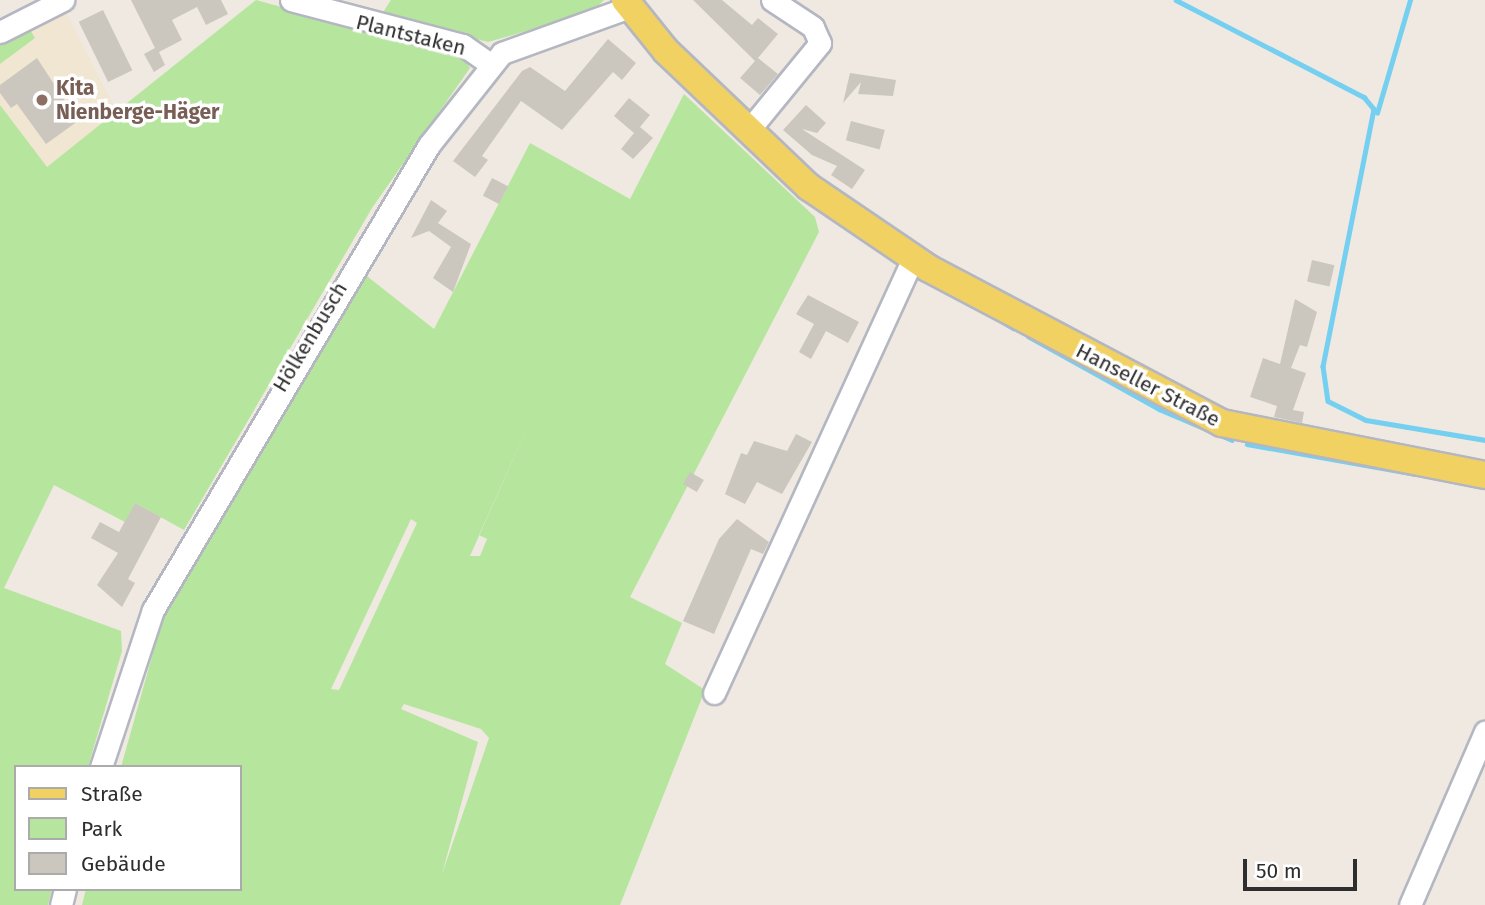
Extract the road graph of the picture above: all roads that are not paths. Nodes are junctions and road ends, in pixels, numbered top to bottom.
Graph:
1 (63, 0) edge
2 (291, 0) edge
3 (772, 0) edge
4 (628, 4) edge
5 (0, 32) edge
6 (489, 63) junction
7 (748, 131) junction
8 (913, 259) junction
9 (1485, 475) edge
10 (714, 693) dead end
11 (1485, 732) edge
12 (102, 765) edge
13 (1410, 905) edge

1 - 5 street
2 - 6 street, Plantstaken
3 - 7 street
4 - 6 street, Hölkenbusch
4 - 7 main road, Hanseller Straße
6 - 12 street, Hölkenbusch
7 - 8 main road, Hanseller Straße
8 - 9 main road, Hanseller Straße
8 - 10 street
11 - 13 street

